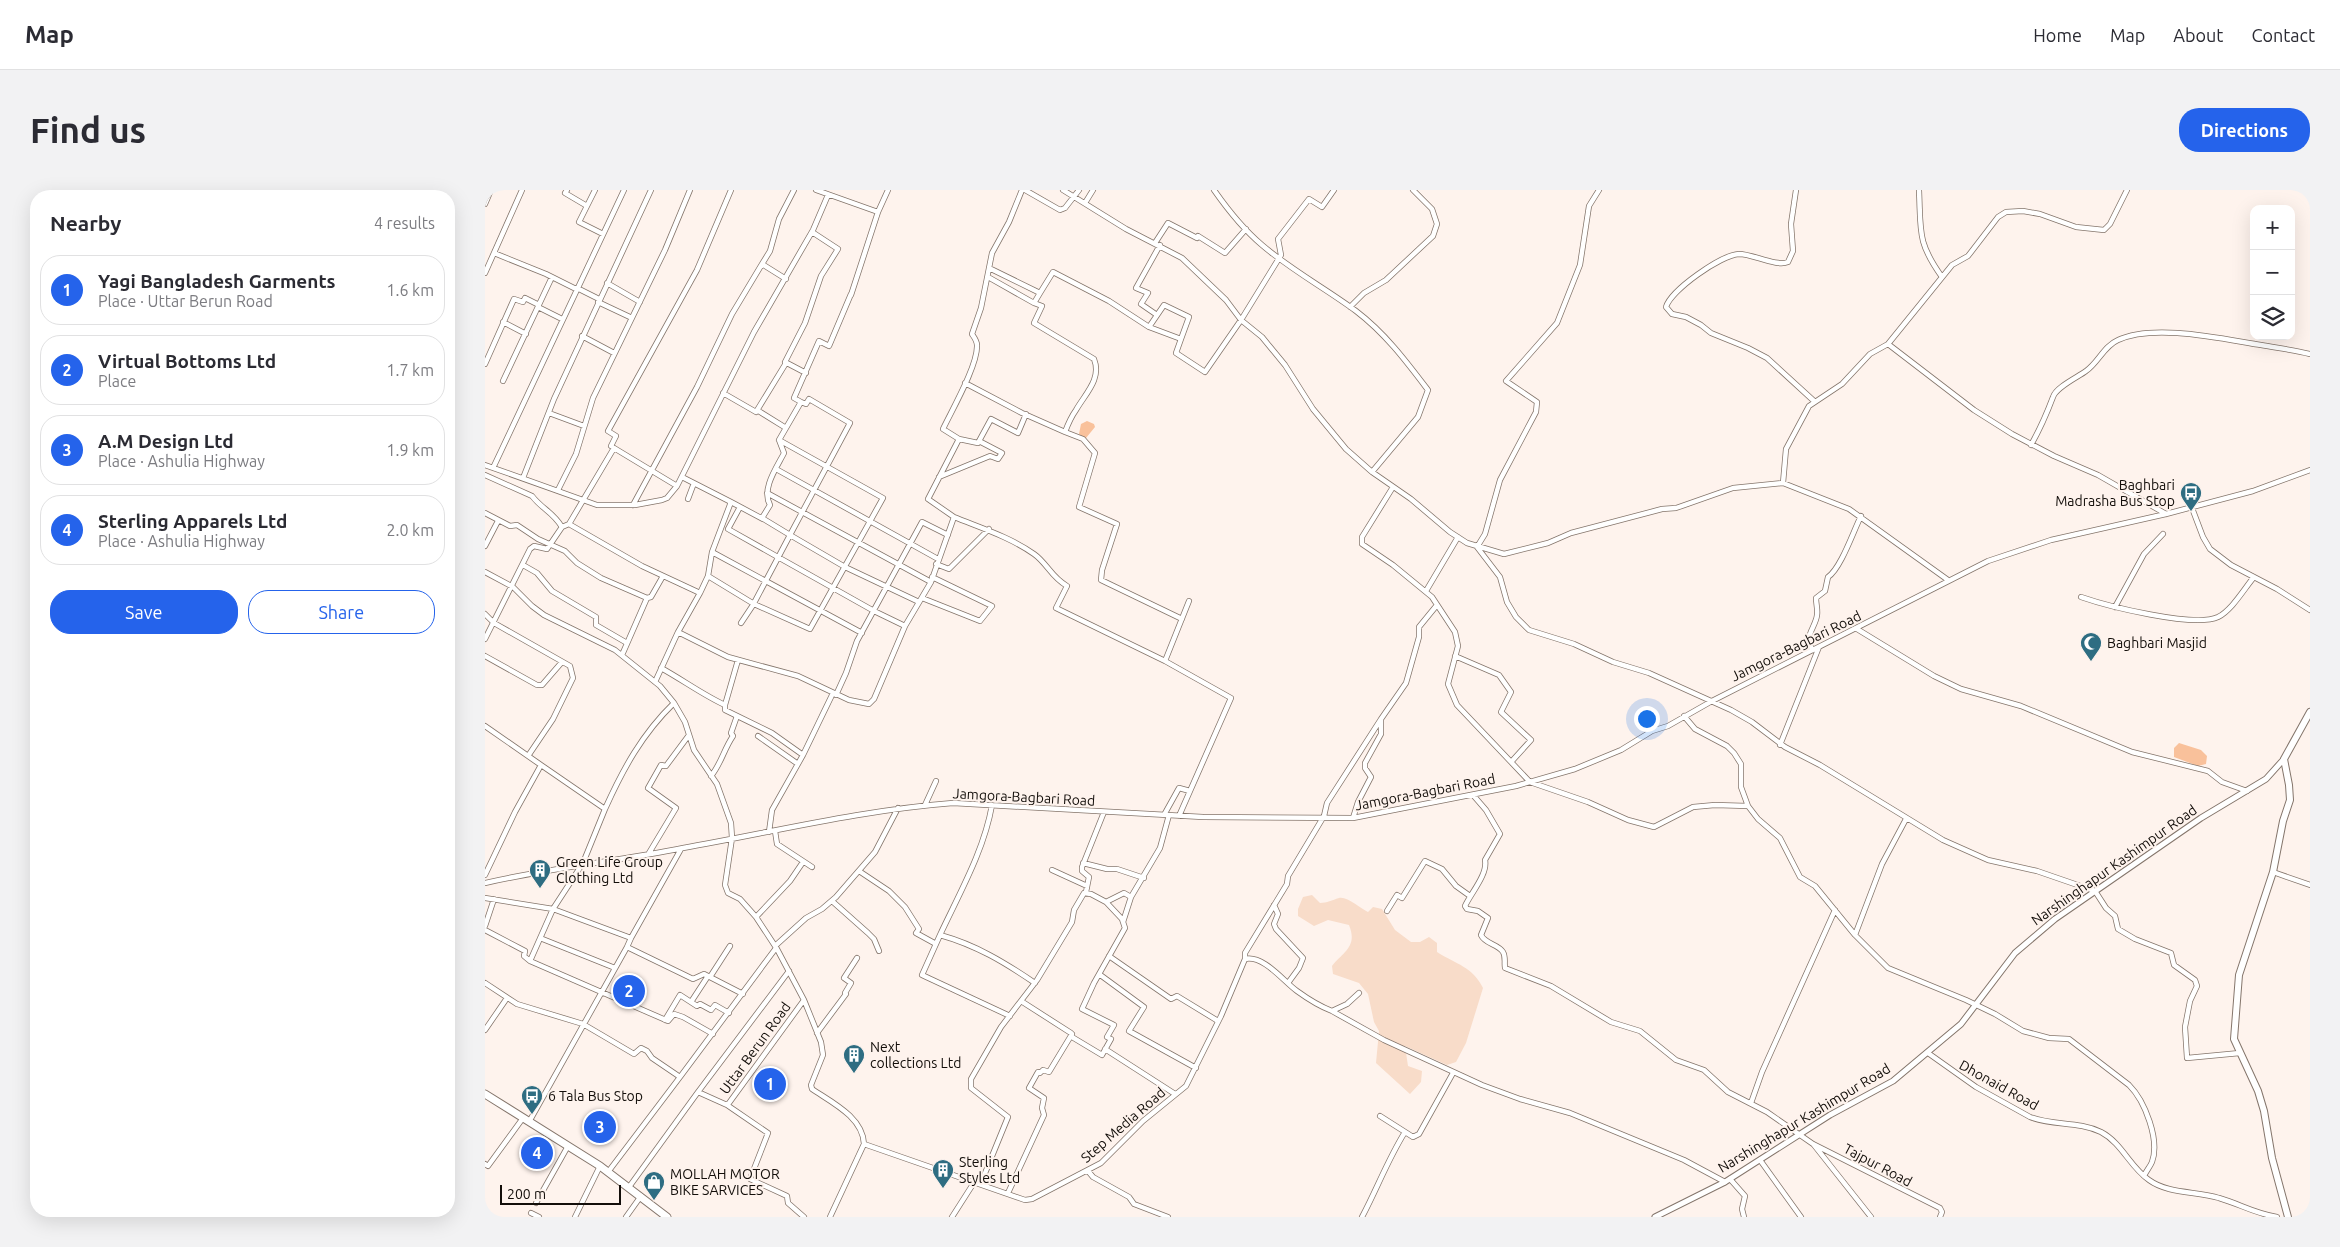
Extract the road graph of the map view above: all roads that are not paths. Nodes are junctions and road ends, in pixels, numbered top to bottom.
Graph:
1 (491, 190) edge
2 (522, 190) edge
3 (567, 190) edge
4 (595, 190) edge
5 (624, 190) edge
6 (651, 190) edge
7 (690, 190) edge
8 (731, 190) edge
9 (794, 190) edge
10 (816, 190) edge
11 (888, 190) edge
12 (1024, 190) edge
13 (1063, 190) edge
14 (1079, 190) edge
15 (1093, 190) edge
16 (1214, 190) edge
17 (1334, 190) edge
18 (1413, 190) edge
19 (1599, 190) edge
20 (1796, 190) edge
21 (1919, 190) edge
22 (2127, 190) edge
23 (828, 195) junction
24 (1075, 197) junction
25 (1085, 203) junction
26 (485, 204) edge
27 (587, 206) junction
28 (878, 212) junction
29 (1246, 229) junction
30 (812, 232) junction
31 (603, 234) junction
32 (1158, 244) junction
33 (494, 253) junction
34 (1279, 258) junction
35 (762, 264) junction
36 (989, 268) junction
37 (485, 273) edge
38 (552, 277) junction
39 (987, 277) junction
40 (1942, 277) junction
41 (786, 279) junction
42 (607, 283) junction
43 (577, 288) junction
44 (1039, 293) junction
45 (599, 300) junction
46 (640, 302) junction
47 (1034, 303) junction
48 (539, 306) junction
49 (1350, 307) junction
50 (1157, 315) junction
51 (632, 318) junction
52 (562, 319) junction
53 (1241, 320) junction
54 (503, 322) junction
55 (1149, 327) junction
56 (526, 334) junction
57 (583, 336) junction
58 (1181, 339) junction
59 (1888, 344) junction
60 (614, 353) junction
61 (2310, 354) edge
62 (786, 363) junction
63 (485, 364) edge
64 (805, 373) junction
65 (503, 381) dead end
66 (965, 383) junction
67 (723, 393) junction
68 (1814, 401) junction
69 (801, 402) junction
70 (757, 410) junction
71 (549, 413) junction
72 (1026, 414) junction
73 (584, 426) junction
74 (786, 428) junction
75 (1065, 432) junction
76 (959, 439) junction
77 (779, 440) junction
78 (979, 441) junction
79 (2031, 445) junction
80 (613, 448) junction
81 (485, 465) edge
82 (827, 466) junction
83 (493, 468) junction
84 (776, 469) junction
85 (2310, 470) edge
86 (651, 471) junction
87 (1371, 472) junction
88 (485, 475) edge
89 (682, 477) junction
90 (523, 478) junction
91 (939, 478) junction
92 (694, 483) junction
93 (1783, 483) junction
94 (677, 486) junction
95 (1393, 487) junction
96 (558, 490) junction
97 (814, 491) junction
98 (767, 493) junction
99 (689, 499) dead end
100 (583, 500) junction
101 (731, 502) junction
102 (633, 505) junction
103 (740, 507) junction
104 (2192, 508) junction
105 (802, 512) junction
106 (485, 513) edge
107 (2167, 514) junction
108 (1861, 516) junction
109 (954, 517) junction
110 (763, 519) junction
111 (498, 521) junction
112 (870, 521) junction
113 (569, 524) junction
114 (722, 525) dead end
115 (562, 527) junction
116 (989, 529) junction
117 (2163, 534) dead end
118 (790, 535) junction
119 (948, 535) junction
120 (1458, 537) junction
121 (858, 543) junction
122 (911, 543) junction
123 (552, 545) junction
124 (485, 546) edge
125 (1477, 547) junction
126 (712, 552) junction
127 (778, 558) junction
128 (937, 562) junction
129 (523, 565) junction
130 (899, 566) junction
131 (845, 567) junction
132 (485, 572) edge
133 (663, 576) junction
134 (707, 576) junction
135 (2254, 577) junction
136 (931, 580) junction
137 (1947, 580) junction
138 (766, 581) junction
139 (513, 586) junction
140 (834, 588) junction
141 (887, 588) junction
142 (1426, 591) junction
143 (700, 593) junction
144 (2081, 597) dead end
145 (647, 598) junction
146 (921, 600) junction
147 (1189, 601) dead end
148 (754, 604) junction
149 (1437, 605) junction
150 (2115, 607) junction
151 (2310, 610) edge
152 (821, 611) junction
153 (874, 611) junction
154 (485, 614) edge
155 (1182, 618) junction
156 (494, 623) junction
157 (741, 623) dead end
158 (905, 626) junction
159 (1857, 629) junction
160 (678, 632) junction
161 (862, 633) junction
162 (485, 639) edge
163 (627, 642) junction
164 (1819, 647) junction
165 (1813, 650) junction
166 (621, 655) junction
167 (485, 656) edge
168 (1455, 656) junction
169 (738, 660) junction
170 (1165, 661) junction
171 (562, 662) junction
172 (661, 668) junction
173 (655, 682) junction
174 (834, 694) junction
175 (1712, 700) junction
176 (674, 704) junction
177 (725, 705) junction
178 (2310, 712) edge
179 (737, 716) junction
180 (1684, 716) junction
181 (1381, 719) junction
182 (485, 726) edge
183 (689, 735) junction
184 (758, 736) dead end
185 (1780, 744) junction
186 (803, 755) junction
187 (528, 756) junction
188 (2284, 759) junction
189 (1512, 761) junction
190 (798, 764) junction
191 (541, 765) junction
192 (711, 776) junction
193 (936, 781) dead end
194 (1530, 782) junction
195 (1190, 791) junction
196 (2247, 791) junction
197 (1473, 795) junction
198 (925, 805) junction
199 (992, 805) junction
200 (1748, 806) junction
201 (898, 808) junction
202 (605, 809) junction
203 (1104, 812) junction
204 (1167, 815) junction
205 (1179, 816) junction
206 (1324, 816) junction
207 (1353, 818) junction
208 (1906, 819) junction
209 (775, 831) junction
210 (769, 832) junction
211 (732, 838) junction
212 (681, 849) junction
213 (649, 853) junction
214 (803, 862) junction
215 (1083, 863) junction
216 (583, 864) junction
217 (812, 867) dead end
218 (1052, 870) dead end
219 (859, 871) junction
220 (2273, 872) junction
221 (485, 876) edge
222 (1144, 878) junction
223 (485, 883) edge
224 (2310, 885) edge
225 (1087, 886) junction
226 (2095, 891) junction
227 (1086, 892) junction
228 (1470, 896) junction
229 (1131, 897) junction
230 (485, 898) edge
231 (494, 900) junction
232 (832, 900) junction
233 (1106, 902) junction
234 (1274, 905) junction
235 (553, 909) junction
236 (1835, 910) junction
237 (1387, 911) dead end
238 (756, 917) junction
239 (1123, 922) junction
240 (485, 926) edge
241 (485, 930) edge
242 (1855, 935) junction
243 (940, 936) junction
244 (540, 938) junction
245 (631, 938) junction
246 (936, 944) junction
247 (730, 946) dead end
248 (627, 947) junction
249 (775, 947) junction
250 (879, 952) dead end
251 (1109, 956) junction
252 (857, 958) dead end
253 (1245, 959) junction
254 (530, 961) junction
255 (615, 968) junction
256 (789, 971) junction
257 (1099, 974) junction
258 (709, 977) junction
259 (485, 983) edge
260 (1035, 983) junction
261 (1288, 983) junction
262 (602, 991) junction
263 (1359, 993) dead end
264 (743, 994) junction
265 (507, 998) junction
266 (804, 1000) junction
267 (1021, 1001) junction
268 (691, 1002) junction
269 (1976, 1005) junction
270 (1332, 1011) junction
271 (729, 1013) junction
272 (1010, 1016) junction
273 (665, 1020) junction
274 (1219, 1021) junction
275 (583, 1024) junction
276 (485, 1030) edge
277 (817, 1033) junction
278 (713, 1034) junction
279 (1071, 1034) junction
280 (1105, 1050) junction
281 (1928, 1052) junction
282 (2240, 1053) junction
283 (1196, 1068) junction
284 (1453, 1073) junction
285 (680, 1077) junction
286 (699, 1092) junction
287 (485, 1094) edge
288 (1175, 1094) junction
289 (1751, 1103) junction
290 (727, 1105) junction
291 (1380, 1116) dead end
292 (526, 1120) junction
293 (1405, 1132) junction
294 (1798, 1135) junction
295 (864, 1144) junction
296 (1813, 1144) junction
297 (568, 1146) junction
298 (1760, 1160) junction
299 (485, 1164) edge
300 (601, 1166) junction
301 (1088, 1171) junction
302 (608, 1172) junction
303 (2144, 1176) junction
304 (1727, 1180) junction
305 (975, 1181) junction
306 (981, 1183) junction
307 (629, 1186) junction
308 (1008, 1193) junction
309 (641, 1196) junction
310 (536, 1203) dead end
311 (531, 1213) dead end
312 (539, 1217) edge
313 (575, 1217) edge
314 (625, 1217) edge
315 (667, 1217) edge
316 (804, 1217) edge
317 (830, 1217) edge
318 (952, 1217) edge
319 (1168, 1217) edge
320 (1362, 1217) edge
321 (1655, 1217) edge
322 (1744, 1217) edge
323 (1801, 1217) edge
324 (1871, 1217) edge
325 (1940, 1217) edge
326 (2277, 1217) edge
327 (2287, 1217) edge

1 - 26 street
2 - 33 street
3 - 27 street
4 - 27 street
5 - 31 street
6 - 42 street
7 - 46 street
8 - 80 street
9 - 35 street
10 - 23 street
11 - 28 street
12 - 24 street
12 - 36 street
13 - 24 street
14 - 24 street
15 - 25 street
16 - 29 street
17 - 34 street
18 - 49 street
19 - 125 street
20 - 68 street
21 - 40 street
22 - 40 street
23 - 28 street
23 - 30 street
24 - 25 street
25 - 32 street
27 - 31 street
28 - 64 street
29 - 32 street
29 - 34 street
30 - 41 street
30 - 62 street
31 - 43 street
32 - 50 street
32 - 53 street
33 - 37 street
33 - 38 street
34 - 49 street
34 - 53 street
35 - 41 street
35 - 86 street
36 - 39 street
36 - 44 street
38 - 43 street
38 - 48 street
39 - 47 street
39 - 66 street
40 - 59 street
41 - 67 street
42 - 45 street
42 - 46 street
43 - 45 street
43 - 52 street
44 - 47 street
44 - 55 street
45 - 51 street
45 - 57 street
46 - 51 street
47 - 75 street
48 - 52 street
48 - 54 street
48 - 56 street
49 - 87 street
50 - 55 street
50 - 58 street
51 - 60 street
52 - 83 street
53 - 58 street
53 - 87 street
54 - 56 street
54 - 63 street
55 - 58 street
56 - 65 street
57 - 60 street
57 - 71 street
59 - 68 street
59 - 79 street
60 - 73 street
61 - 79 street
62 - 64 street
62 - 70 street
64 - 69 street
66 - 72 street
66 - 76 street
67 - 70 street
67 - 89 street
68 - 93 street
69 - 74 street
69 - 82 street
70 - 74 street
71 - 73 street
71 - 90 street
72 - 75 street
72 - 78 street
73 - 96 street
74 - 77 street
75 - 155 street
76 - 78 street
76 - 91 street
77 - 82 street
77 - 84 street
78 - 91 street
79 - 107 street
80 - 86 street
80 - 100 street
81 - 83 street
82 - 97 street
82 - 112 street
83 - 90 street
84 - 97 street
84 - 98 street
85 - 104 street, Jamgora-Bagbari Road
86 - 94 street
86 - 102 street
87 - 95 street
88 - 115 street
89 - 92 street
89 - 94 street
90 - 96 street
91 - 109 street
92 - 99 street
92 - 101 street
93 - 108 street
93 - 125 street
94 - 102 street
95 - 120 street
95 - 142 street
96 - 100 street
97 - 105 street
97 - 112 street
98 - 105 street
98 - 110 street
100 - 102 street
100 - 113 street
101 - 103 street
101 - 114 street
101 - 126 street
103 - 110 street
103 - 127 street
104 - 107 street, Jamgora-Bagbari Road
104 - 135 street
105 - 118 street
105 - 121 street
106 - 111 street
107 - 137 street, Jamgora-Bagbari Road
108 - 137 street
108 - 165 street
109 - 116 street
109 - 119 street
110 - 118 street
111 - 123 street
111 - 124 street
112 - 121 street
112 - 122 street
113 - 115 street
113 - 133 street
115 - 123 street
116 - 128 street
116 - 170 street
117 - 150 street
118 - 127 street
118 - 131 street
119 - 122 street
119 - 128 street
120 - 125 street
120 - 142 street
121 - 130 street
121 - 131 street
122 - 128 street
122 - 130 street
123 - 129 street
123 - 145 street
125 - 175 street
126 - 134 street
126 - 138 street
127 - 138 street
127 - 140 street
128 - 136 street
129 - 139 street
129 - 163 street
130 - 136 street
130 - 141 street
131 - 140 street
131 - 141 street
132 - 139 street
133 - 143 street
133 - 145 street
134 - 143 street
134 - 148 street
135 - 150 street
135 - 151 street
136 - 146 street
136 - 146 street
137 - 159 street, Jamgora-Bagbari Road
138 - 148 street
138 - 152 street
139 - 156 street
139 - 166 street
140 - 152 street
140 - 153 street
141 - 146 street
141 - 153 street
142 - 149 street
143 - 160 street
144 - 150 street
145 - 163 street
146 - 158 street
147 - 155 street
148 - 152 street
148 - 157 street
149 - 168 street
149 - 181 street, Step Media Road
152 - 161 street
153 - 158 street
153 - 161 street
154 - 156 street
155 - 170 street
156 - 162 street
156 - 171 street
158 - 174 street
159 - 164 street, Jamgora-Bagbari Road
159 - 196 street
160 - 169 street
160 - 172 street
161 - 174 street
163 - 166 street
164 - 165 street, Jamgora-Bagbari Road
164 - 185 street
165 - 175 street, Jamgora-Bagbari Road
166 - 173 street
167 - 171 street
168 - 189 street
168 - 189 street
169 - 174 street
169 - 177 street
170 - 195 street
171 - 187 street
172 - 173 street
172 - 177 street
173 - 176 street
174 - 186 street
175 - 180 street, Jamgora-Bagbari Road
175 - 185 street
176 - 183 street
176 - 202 street
177 - 179 street
178 - 188 main road, Narshinghapur Kashimpur Road
179 - 186 street
179 - 192 street
180 - 194 street, Jamgora-Bagbari Road
180 - 200 street
181 - 206 street, Step Media Road
181 - 207 street
182 - 187 street
183 - 192 street
183 - 213 street
184 - 190 street
185 - 208 street
186 - 190 street
187 - 191 street
188 - 196 street, Narshinghapur Kashimpur Road
188 - 220 main road
189 - 194 street
190 - 210 street
191 - 202 street
191 - 221 street
192 - 211 street
193 - 198 street
194 - 197 street, Jamgora-Bagbari Road
194 - 200 street
195 - 204 street
195 - 205 street
196 - 226 street, Narshinghapur Kashimpur Road
197 - 207 street, Jamgora-Bagbari Road
197 - 228 street
198 - 199 street, Jamgora-Bagbari Road
198 - 201 street, Jamgora-Bagbari Road
199 - 203 street, Jamgora-Bagbari Road
199 - 243 street
200 - 236 street
201 - 209 street, Jamgora-Bagbari Road
201 - 219 street
202 - 216 street
203 - 204 street, Jamgora-Bagbari Road
203 - 215 street
204 - 205 street, Jamgora-Bagbari Road
204 - 222 street
205 - 206 street, Jamgora-Bagbari Road
206 - 207 street, Jamgora-Bagbari Road
206 - 234 street, Step Media Road
208 - 226 street
208 - 242 street
209 - 210 street, Jamgora-Bagbari Road
209 - 214 street
210 - 211 street, Jamgora-Bagbari Road
211 - 212 street, Jamgora-Bagbari Road
211 - 238 street
212 - 213 street, Jamgora-Bagbari Road
212 - 245 street
213 - 216 street, Jamgora-Bagbari Road
214 - 217 street
214 - 238 street
215 - 222 street
215 - 225 street
216 - 223 street, Jamgora-Bagbari Road
216 - 235 street
218 - 225 street
219 - 232 street
219 - 246 street
220 - 224 street
220 - 282 main road
222 - 229 street
225 - 227 street
226 - 269 street, Narshinghapur Kashimpur Road
226 - 282 street
227 - 233 street
227 - 260 street
228 - 237 street
228 - 289 street, Tajpur Road
229 - 233 street
229 - 239 street
230 - 231 street
231 - 235 street
231 - 240 street
232 - 249 street
232 - 250 street
233 - 239 street
234 - 253 street, Step Media Road
234 - 261 street
235 - 244 street
235 - 245 street
236 - 242 street
236 - 289 street
238 - 249 street
239 - 251 street
241 - 254 street
242 - 269 street
243 - 246 street
243 - 260 street
244 - 254 street
244 - 255 street
245 - 248 street
246 - 272 street
247 - 258 street
248 - 255 street
248 - 258 street
249 - 256 street
249 - 264 street
251 - 257 street
251 - 274 street
252 - 277 street
253 - 261 street
253 - 274 street, Step Media Road
254 - 262 street
255 - 262 street
256 - 266 street
256 - 286 street
257 - 280 street
257 - 283 street
258 - 264 street
258 - 268 street
259 - 265 street
260 - 267 street
261 - 270 street
262 - 273 street
262 - 275 street
263 - 270 street
264 - 271 street
265 - 275 street
265 - 276 street
266 - 277 street, Uttar Berun Road
266 - 290 street, Uttar Berun Road
267 - 272 street
267 - 279 street
268 - 271 street
268 - 273 street
269 - 281 street, Narshinghapur Kashimpur Road
269 - 303 street
270 - 284 street
271 - 278 street
272 - 306 street
273 - 278 street
274 - 283 street, Step Media Road
275 - 285 street
275 - 292 street
277 - 295 street, Uttar Berun Road
278 - 285 street
279 - 280 street
279 - 308 street
280 - 288 street
281 - 294 street, Narshinghapur Kashimpur Road
281 - 303 street, Dhonaid Road
282 - 327 main road
283 - 288 street, Step Media Road
284 - 293 street
284 - 304 street
285 - 302 street
286 - 290 street, Uttar Berun Road
286 - 307 street, Uttar Berun Road
287 - 292 highway
288 - 301 street, Step Media Road
289 - 294 street, Tajpur Road
290 - 316 street
291 - 293 street
292 - 297 highway
292 - 299 street
293 - 320 street
294 - 296 street, Tajpur Road
294 - 298 street, Narshinghapur Kashimpur Road
295 - 305 street, Step Media Road
295 - 317 street
296 - 324 street
296 - 325 street, Tajpur Road
297 - 300 highway
297 - 310 street
298 - 304 street, Narshinghapur Kashimpur Road
298 - 323 street
300 - 302 highway
300 - 313 street
301 - 308 street, Step Media Road
301 - 319 street
302 - 307 highway
303 - 326 street, Dhonaid Road
304 - 321 street, Narshinghapur Kashimpur Road
304 - 322 street
305 - 306 street, Step Media Road
305 - 318 street
306 - 308 street, Step Media Road
307 - 309 highway
309 - 314 street
309 - 315 highway
311 - 312 street

